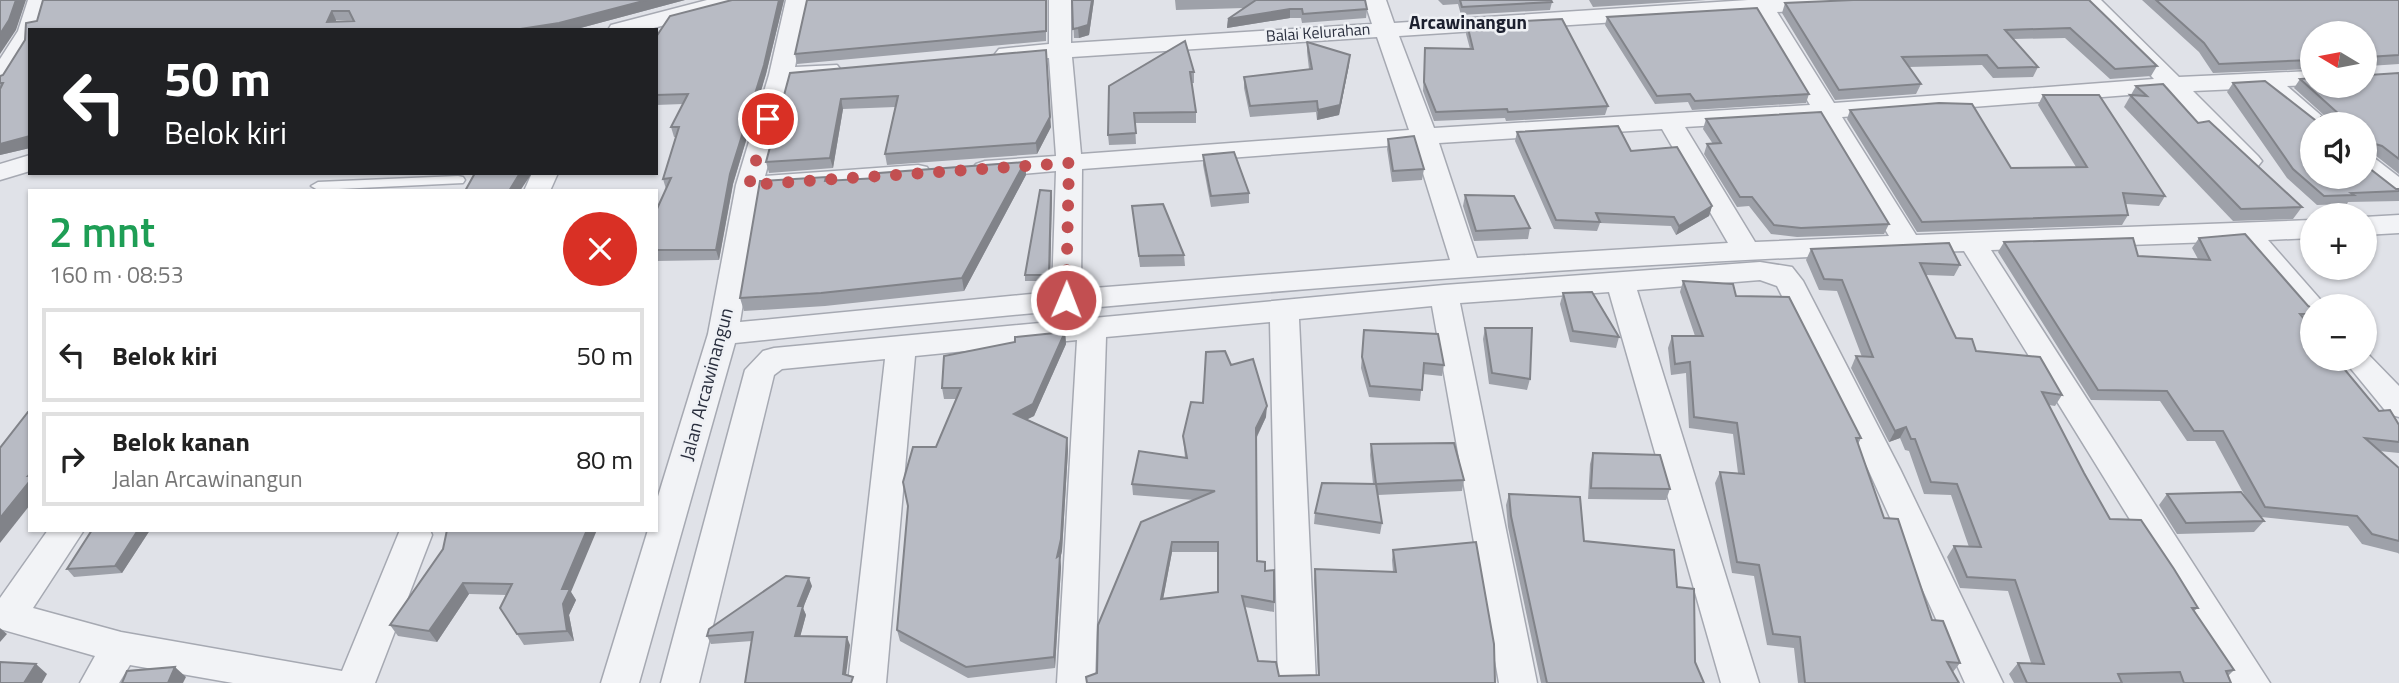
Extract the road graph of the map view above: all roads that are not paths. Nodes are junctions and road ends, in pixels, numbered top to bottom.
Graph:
1 (39, 0) edge
2 (733, 0) edge
3 (797, 0) edge
4 (1060, 0) edge
5 (1375, 0) edge
6 (1855, 0) edge
7 (2089, 0) edge
8 (1761, 3) edge
9 (30, 28) edge
10 (627, 28) edge
11 (1386, 28) junction
12 (28, 33) edge
13 (1060, 49) junction
14 (990, 55) edge
15 (851, 68) edge
16 (781, 75) junction
17 (0, 78) edge
18 (2300, 79) edge
19 (2265, 80) junction
20 (2175, 83) junction
21 (1824, 110) junction
22 (2304, 112) edge
23 (1670, 122) junction
24 (1424, 136) junction
25 (1069, 163) junction
26 (28, 164) edge
27 (0, 172) edge
28 (2377, 172) edge
29 (458, 181) edge
30 (2271, 181) edge
31 (749, 185) junction
32 (318, 186) dead end
33 (2399, 190) edge
34 (2300, 220) edge
35 (2399, 224) edge
36 (2377, 225) edge
37 (2247, 233) junction
38 (1973, 244) junction
39 (1908, 245) junction
40 (1747, 251) junction
41 (1466, 268) junction
42 (1620, 281) junction
43 (2301, 294) edge
44 (1444, 295) junction
45 (1066, 300) junction
46 (1284, 313) junction
47 (1092, 328) junction
48 (723, 334) junction
49 (901, 346) junction
50 (2368, 371) edge
51 (2399, 406) edge
52 (66, 532) edge
53 (415, 536) dead end
54 (4, 614) edge
55 (121, 648) junction
56 (99, 683) edge
57 (330, 683) edge
58 (356, 683) edge
59 (620, 683) edge
60 (680, 683) edge
61 (867, 683) edge
62 (1076, 683) edge
63 (1297, 683) edge
64 (1518, 683) edge
65 (1740, 683) edge
66 (1984, 683) edge
67 (2251, 683) edge

1 - 9 street
2 - 10 street
3 - 16 street, Jalan Arcawinangun
4 - 13 street
5 - 11 street
6 - 8 street, Balai Kelurahan
7 - 20 street
8 - 11 street, Balai Kelurahan
8 - 21 street
11 - 13 street, Balai Kelurahan
11 - 24 street
12 - 17 street
13 - 14 street, Balai Kelurahan
13 - 25 street
15 - 16 street
16 - 31 street, Jalan Arcawinangun
18 - 19 street
19 - 20 street
19 - 22 street
20 - 21 street
20 - 30 street
21 - 23 street
21 - 39 street
23 - 24 street
23 - 40 street
24 - 25 street
24 - 41 street
25 - 31 street
25 - 45 street
26 - 27 street
28 - 33 street
29 - 32 lane
31 - 48 street, Jalan Arcawinangun
34 - 37 street
35 - 36 street
37 - 38 street
37 - 43 street
38 - 39 street
38 - 67 street
39 - 40 street
40 - 41 street
41 - 45 street
42 - 44 street
42 - 65 street
42 - 66 street
44 - 46 street
44 - 64 street
45 - 48 street
46 - 47 street
46 - 63 street
47 - 49 street
47 - 62 street
48 - 59 street, Jalan Arcawinangun
49 - 60 street
49 - 61 street
50 - 51 street
52 - 54 street
53 - 58 street
54 - 55 street
55 - 56 street
55 - 57 street

